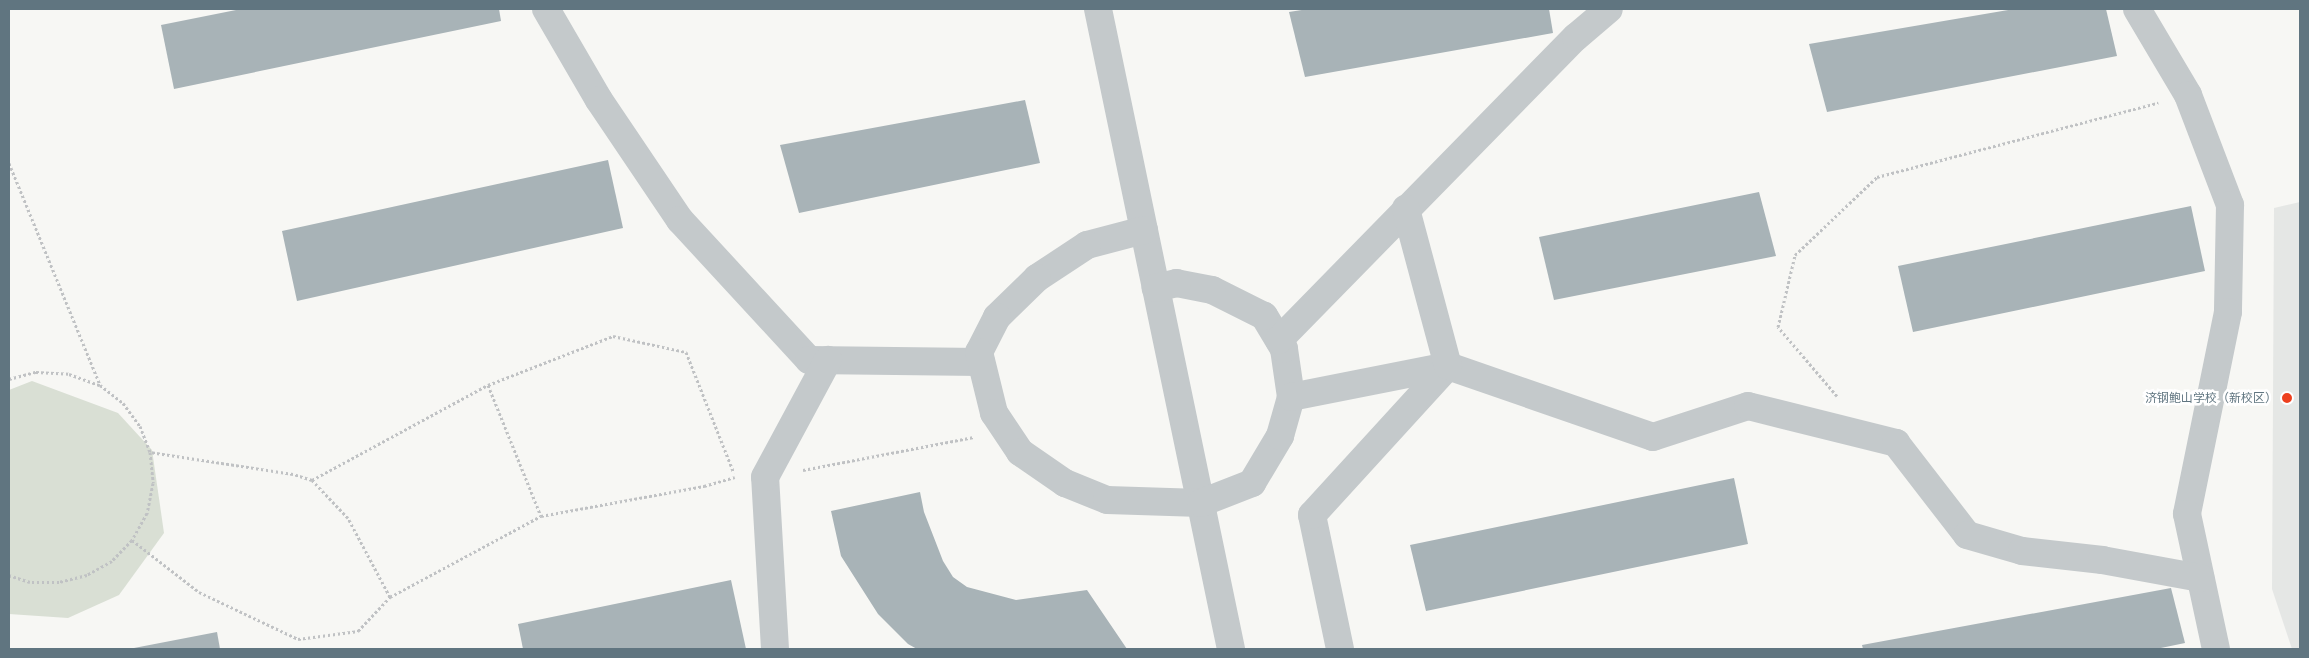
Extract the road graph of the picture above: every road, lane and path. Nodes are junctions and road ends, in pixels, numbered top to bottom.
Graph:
1 (546, 9) edge
2 (1098, 9) edge
3 (1610, 9) edge
4 (2137, 9) edge
5 (2188, 96) junction
6 (9, 163) edge
7 (1406, 209) junction
8 (1144, 230) junction
9 (1156, 288) junction
10 (1278, 340) junction
11 (828, 360) junction
12 (981, 362) junction
13 (1448, 366) junction
14 (9, 379) edge
15 (100, 385) junction
16 (488, 385) junction
17 (1291, 397) junction
18 (1840, 400) dead end
19 (1006, 431) junction
20 (150, 452) junction
21 (735, 477) junction
22 (765, 477) junction
23 (312, 480) junction
24 (1201, 503) junction
25 (541, 516) junction
26 (132, 540) junction
27 (9, 575) edge
28 (2200, 578) junction
29 (390, 597) junction
30 (775, 649) edge
31 (1231, 649) edge
32 (1340, 649) edge
33 (2216, 649) edge

1 - 11 street
2 - 8 street
3 - 7 street
4 - 5 street
5 - 18 path
5 - 28 street
6 - 15 path
7 - 10 street
7 - 13 street
8 - 9 street
8 - 12 street
9 - 10 street
9 - 24 street
10 - 17 street
11 - 12 street
11 - 22 street
12 - 19 street
13 - 17 street
13 - 28 street
13 - 32 street
14 - 15 path
15 - 20 path
16 - 21 path
16 - 23 path
16 - 25 path
17 - 24 street
19 - 22 path
19 - 24 street
20 - 23 path
20 - 26 path
21 - 22 path
21 - 25 path
22 - 30 street
23 - 29 path
24 - 31 street
25 - 29 path
26 - 27 path
26 - 29 path
28 - 33 street

